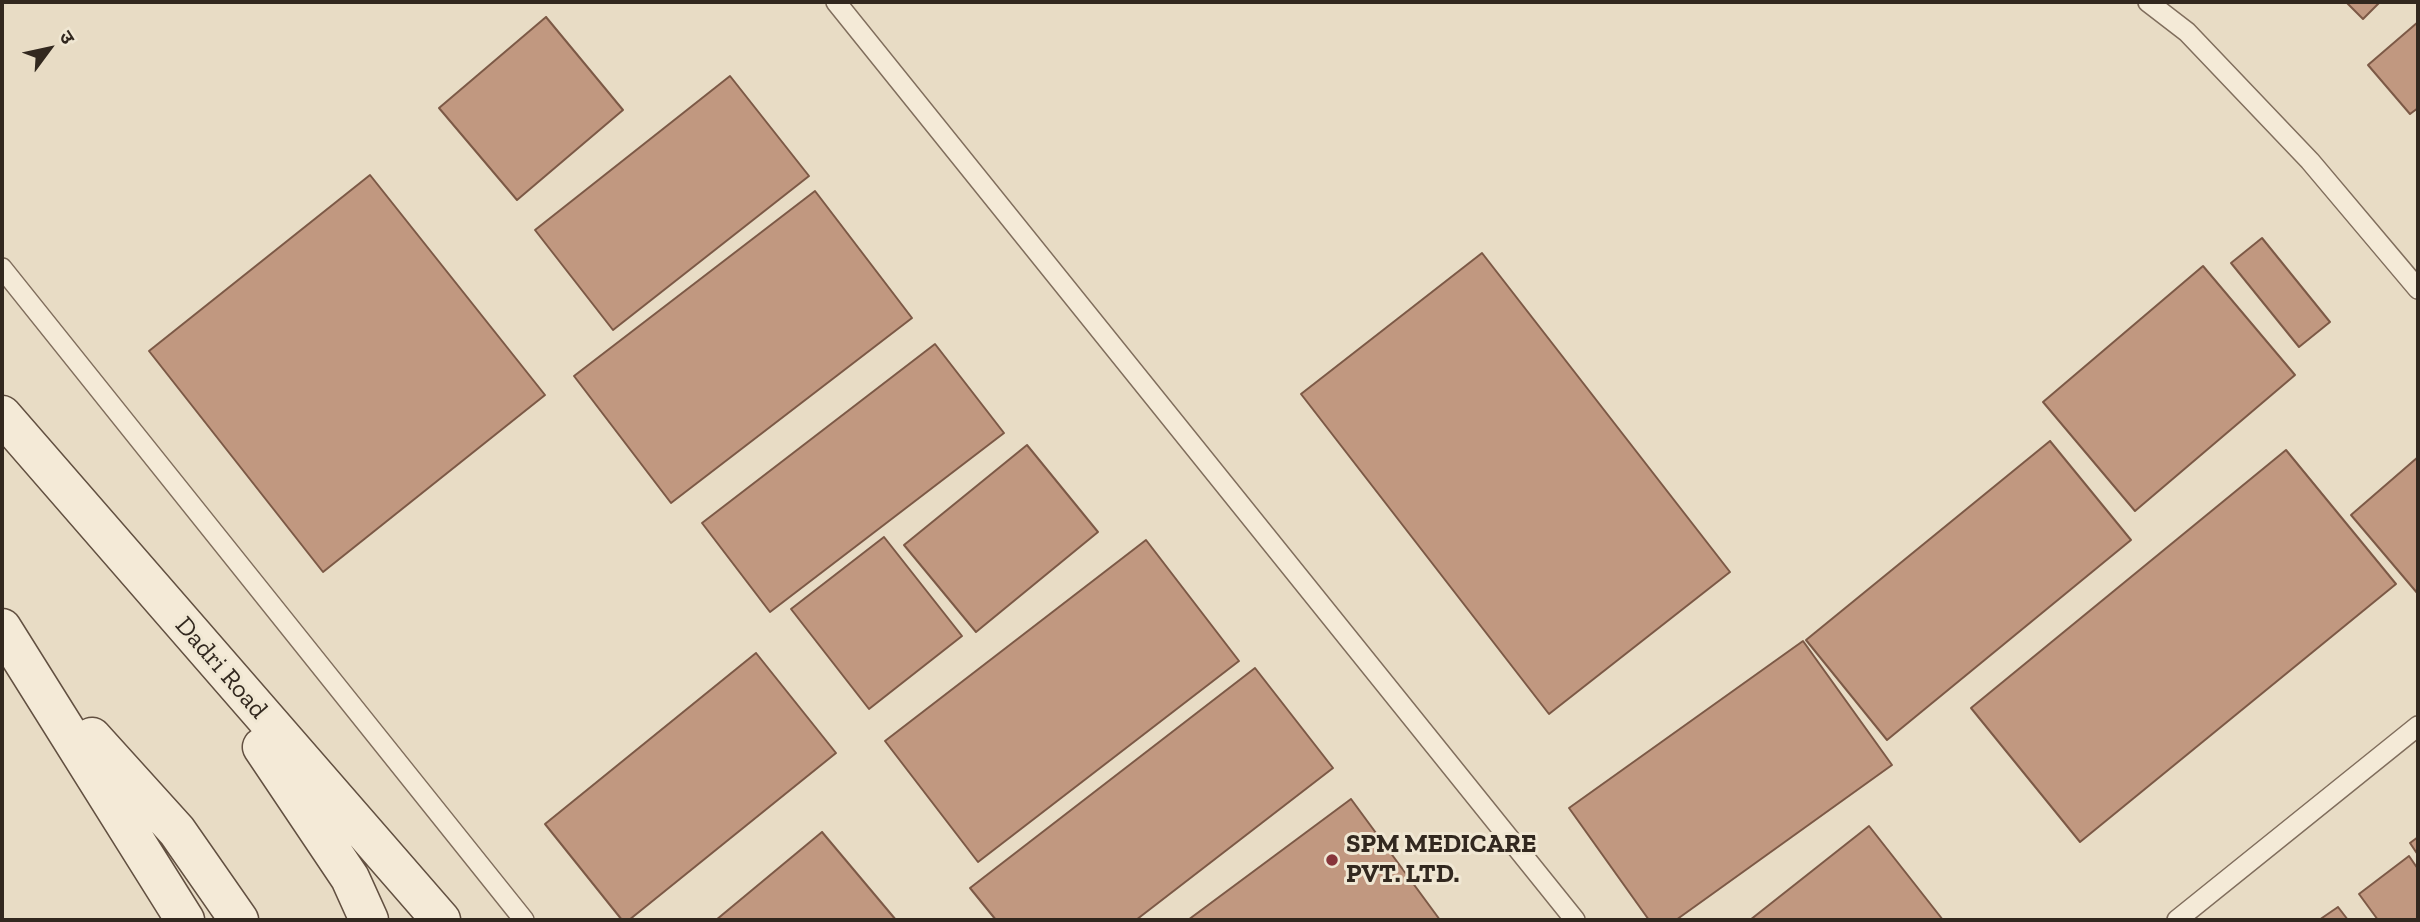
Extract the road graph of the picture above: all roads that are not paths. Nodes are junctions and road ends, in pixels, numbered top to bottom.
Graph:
1 (836, 2) edge
2 (2148, 2) edge
3 (2, 268) edge
4 (2418, 289) edge
5 (2, 415) edge
6 (166, 606) junction
7 (12, 643) edge
8 (2418, 726) edge
9 (185, 920) edge
10 (239, 920) edge
11 (369, 920) edge
12 (441, 920) edge
13 (524, 920) edge
14 (1575, 920) edge
15 (2177, 920) edge

1 - 14 lane
2 - 4 lane
3 - 13 lane
5 - 6 main road, Dadri Road
6 - 11 main road
6 - 12 main road, Dadri Road
7 - 9 main road
7 - 10 main road
8 - 15 lane

